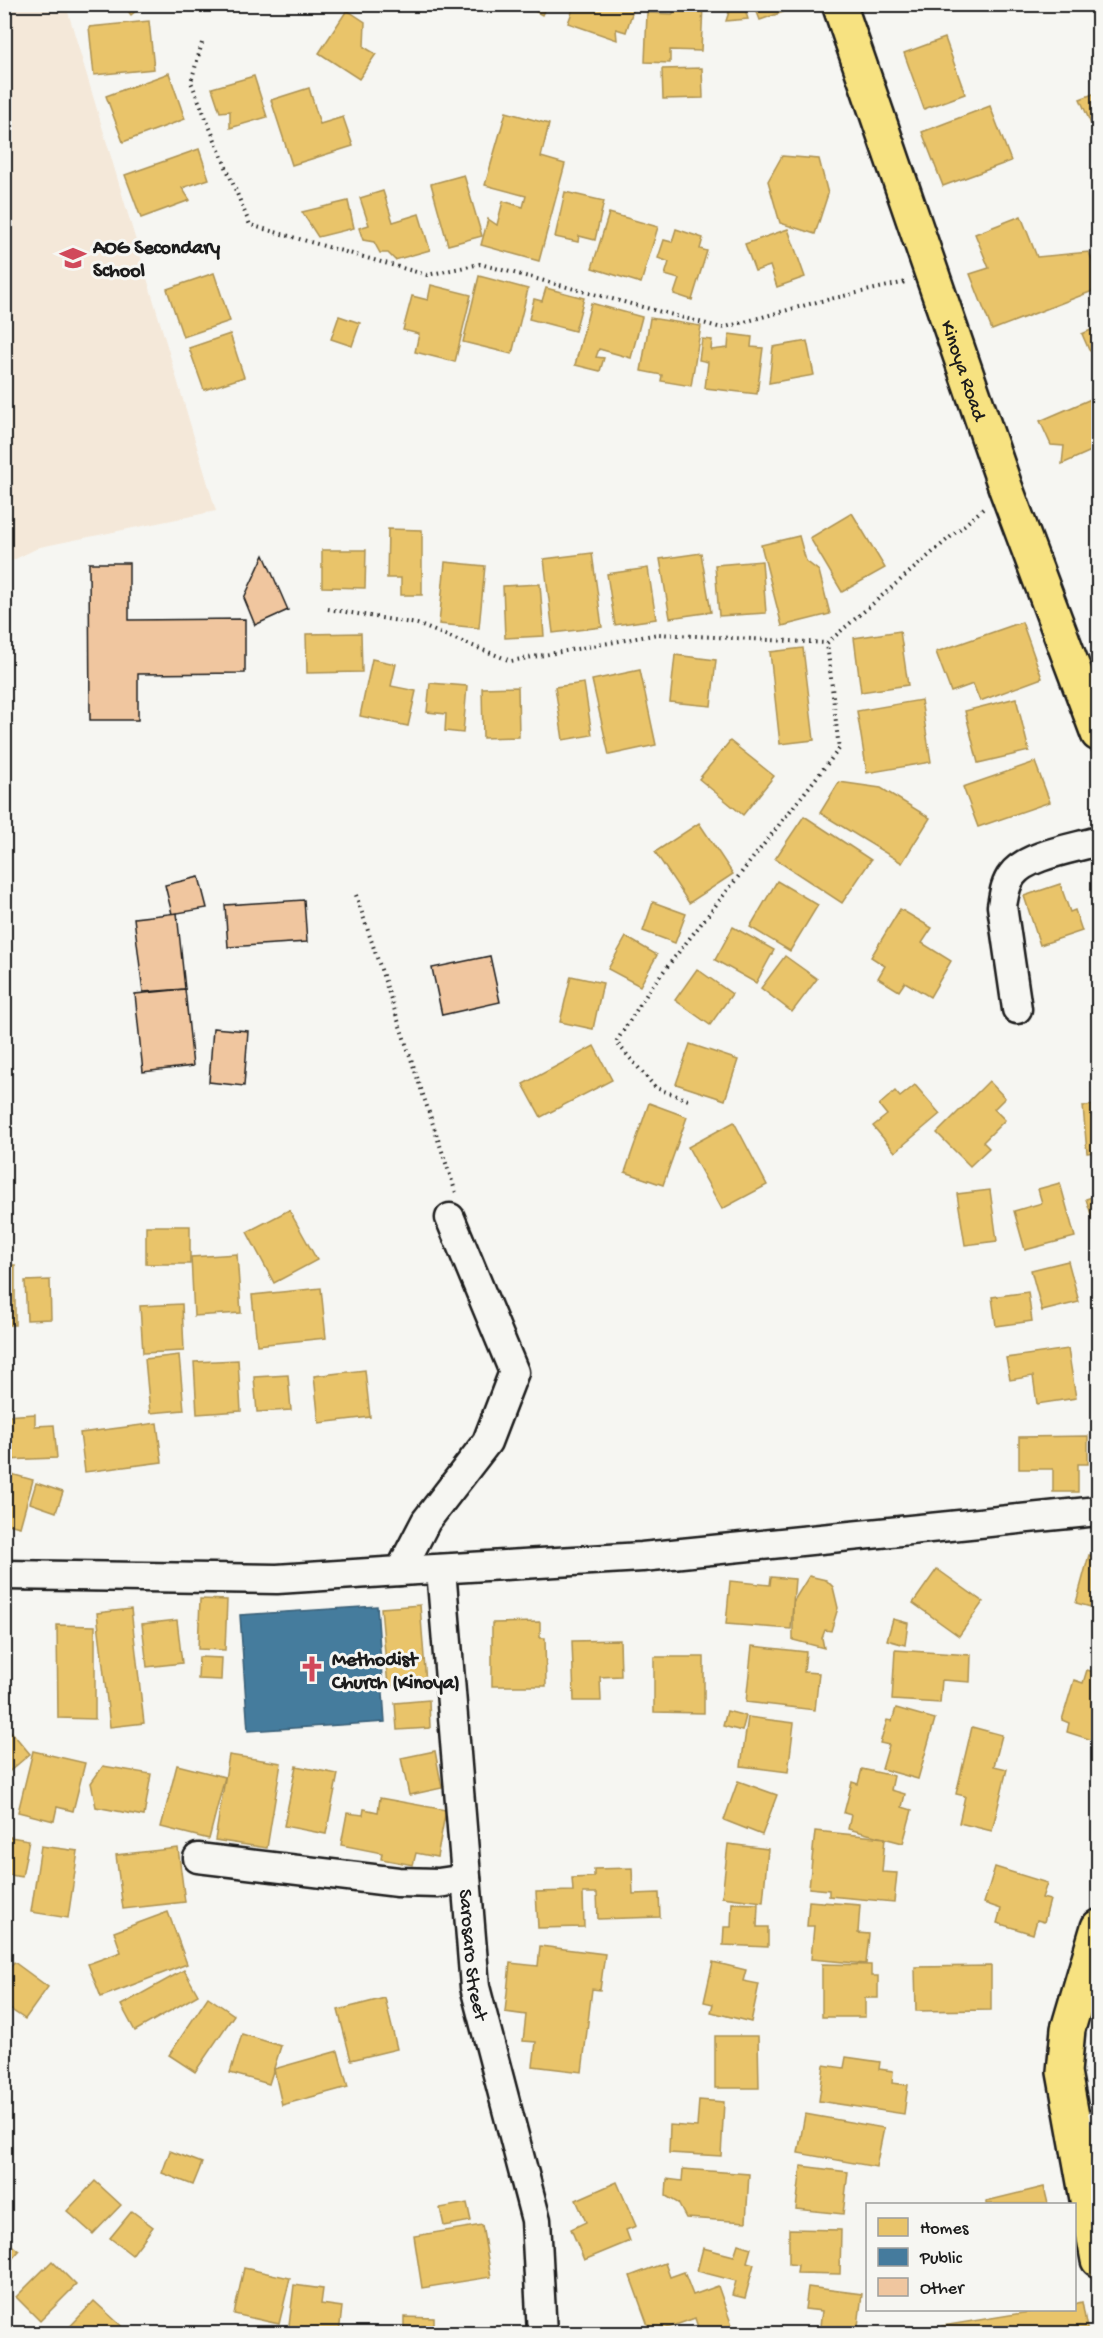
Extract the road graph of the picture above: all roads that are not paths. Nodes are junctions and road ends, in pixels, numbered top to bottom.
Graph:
1 (840, 4) edge
2 (1098, 734) edge
3 (1098, 841) edge
4 (1017, 1009) dead end
5 (450, 1218) road end
6 (1098, 1511) edge
7 (441, 1569) junction
8 (400, 1571) junction
9 (4, 1575) edge
10 (198, 1858) dead end
11 (466, 1879) junction
12 (1098, 1927) edge
13 (1087, 2126) edge
14 (1098, 2260) edge
15 (542, 2334) edge

1 - 2 main road, Kinoya Road
3 - 4 street
5 - 8 street
6 - 7 street
7 - 8 street
7 - 11 street, Sarosaro Street
8 - 9 street
10 - 11 street
11 - 15 street, Sarosaro Street
12 - 13 main road
13 - 14 main road

